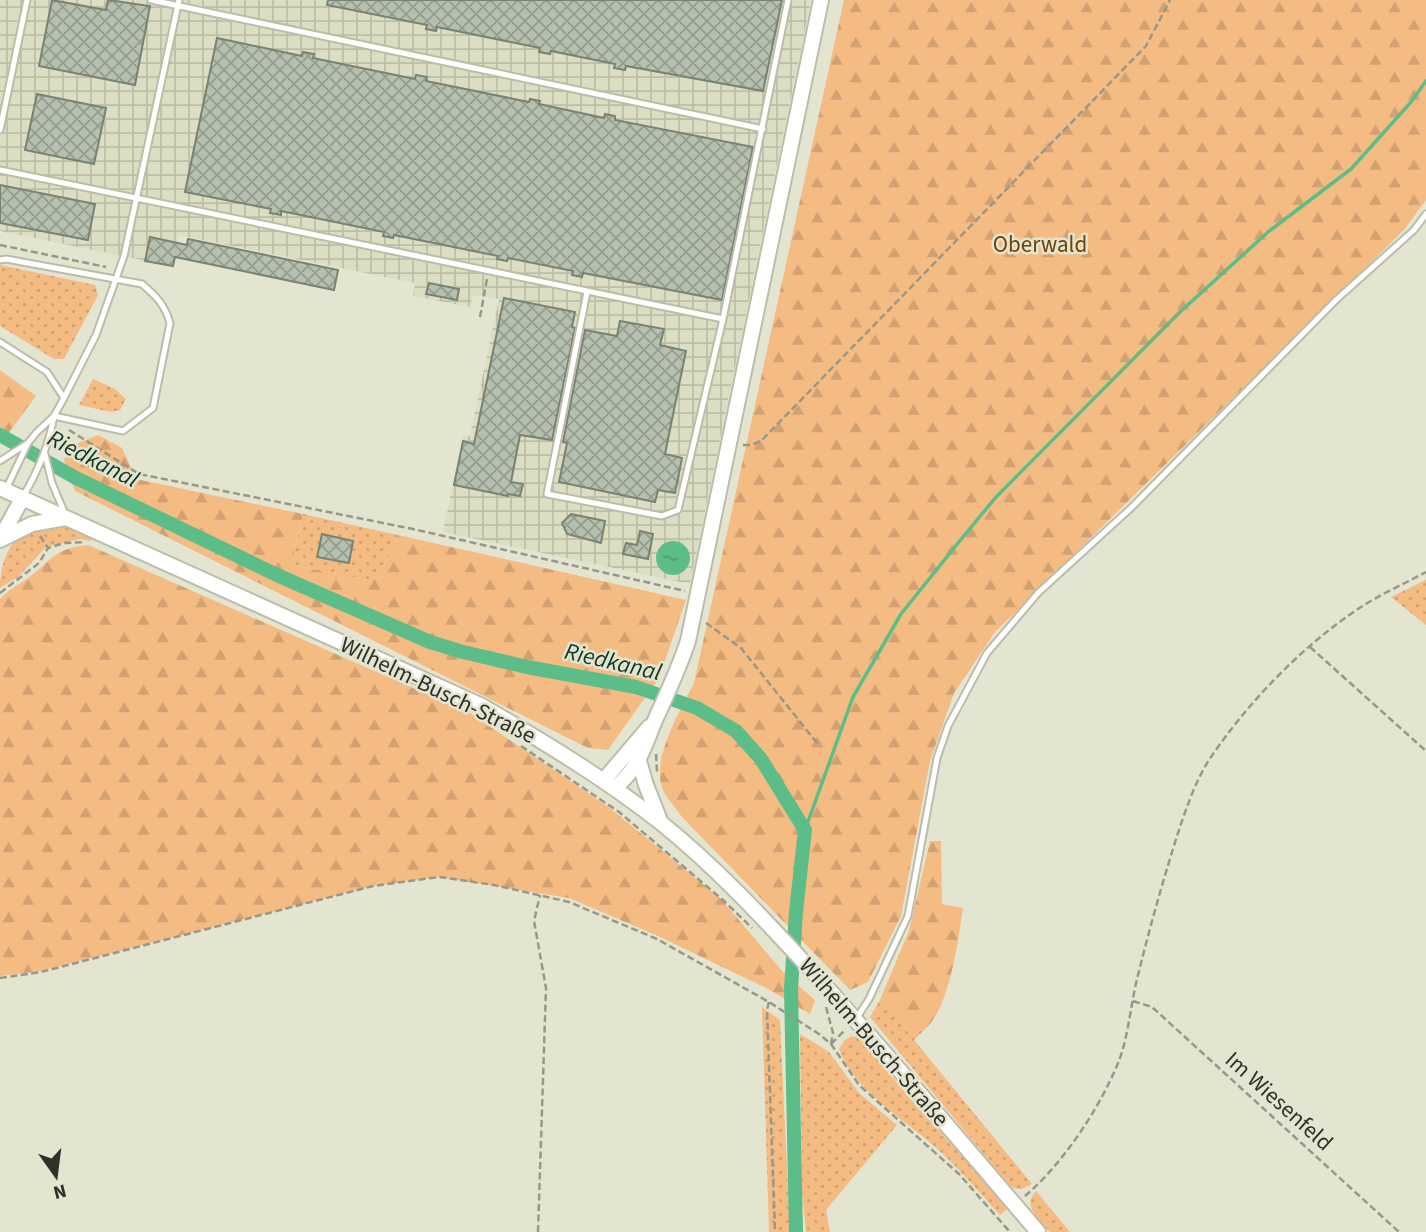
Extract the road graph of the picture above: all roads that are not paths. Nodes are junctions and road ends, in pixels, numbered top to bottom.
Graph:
1 (27, 0) edge
2 (151, 0) edge
3 (788, 0) edge
4 (821, 0) edge
5 (178, 3) edge
6 (0, 130) edge
7 (763, 130) junction
8 (0, 170) edge
9 (136, 198) junction
10 (1426, 214) edge
11 (0, 260) edge
12 (116, 281) junction
13 (587, 292) junction
14 (723, 319) junction
15 (0, 342) edge
16 (64, 398) junction
17 (54, 416) junction
18 (28, 443) junction
19 (45, 454) junction
20 (0, 461) edge
21 (2, 492) edge
22 (23, 498) junction
23 (67, 517) junction
24 (0, 540) edge
25 (656, 718) junction
26 (639, 761) junction
27 (609, 784) junction
28 (662, 824) junction
29 (856, 1019) junction
30 (1038, 1232) edge

1 - 6 lane
2 - 5 lane
3 - 7 lane
4 - 25 main road
5 - 7 lane
5 - 9 lane
7 - 14 lane
8 - 9 lane
9 - 12 lane
9 - 13 lane
10 - 29 lane
11 - 12 lane
12 - 16 lane
12 - 17 lane
13 - 14 lane
13 - 14 lane
15 - 16 lane
16 - 17 lane
17 - 18 lane
17 - 19 lane
18 - 20 lane
18 - 21 lane
19 - 22 lane
19 - 23 lane
21 - 22 main road, Wilhelm-Busch-Straße
22 - 23 main road, Wilhelm-Busch-Straße
22 - 24 main road
23 - 24 main road
23 - 27 main road, Wilhelm-Busch-Straße
25 - 26 main road
25 - 27 main road
26 - 27 main road
26 - 28 main road
27 - 28 main road, Wilhelm-Busch-Straße
28 - 29 main road, Wilhelm-Busch-Straße
29 - 30 main road, Wilhelm-Busch-Straße

